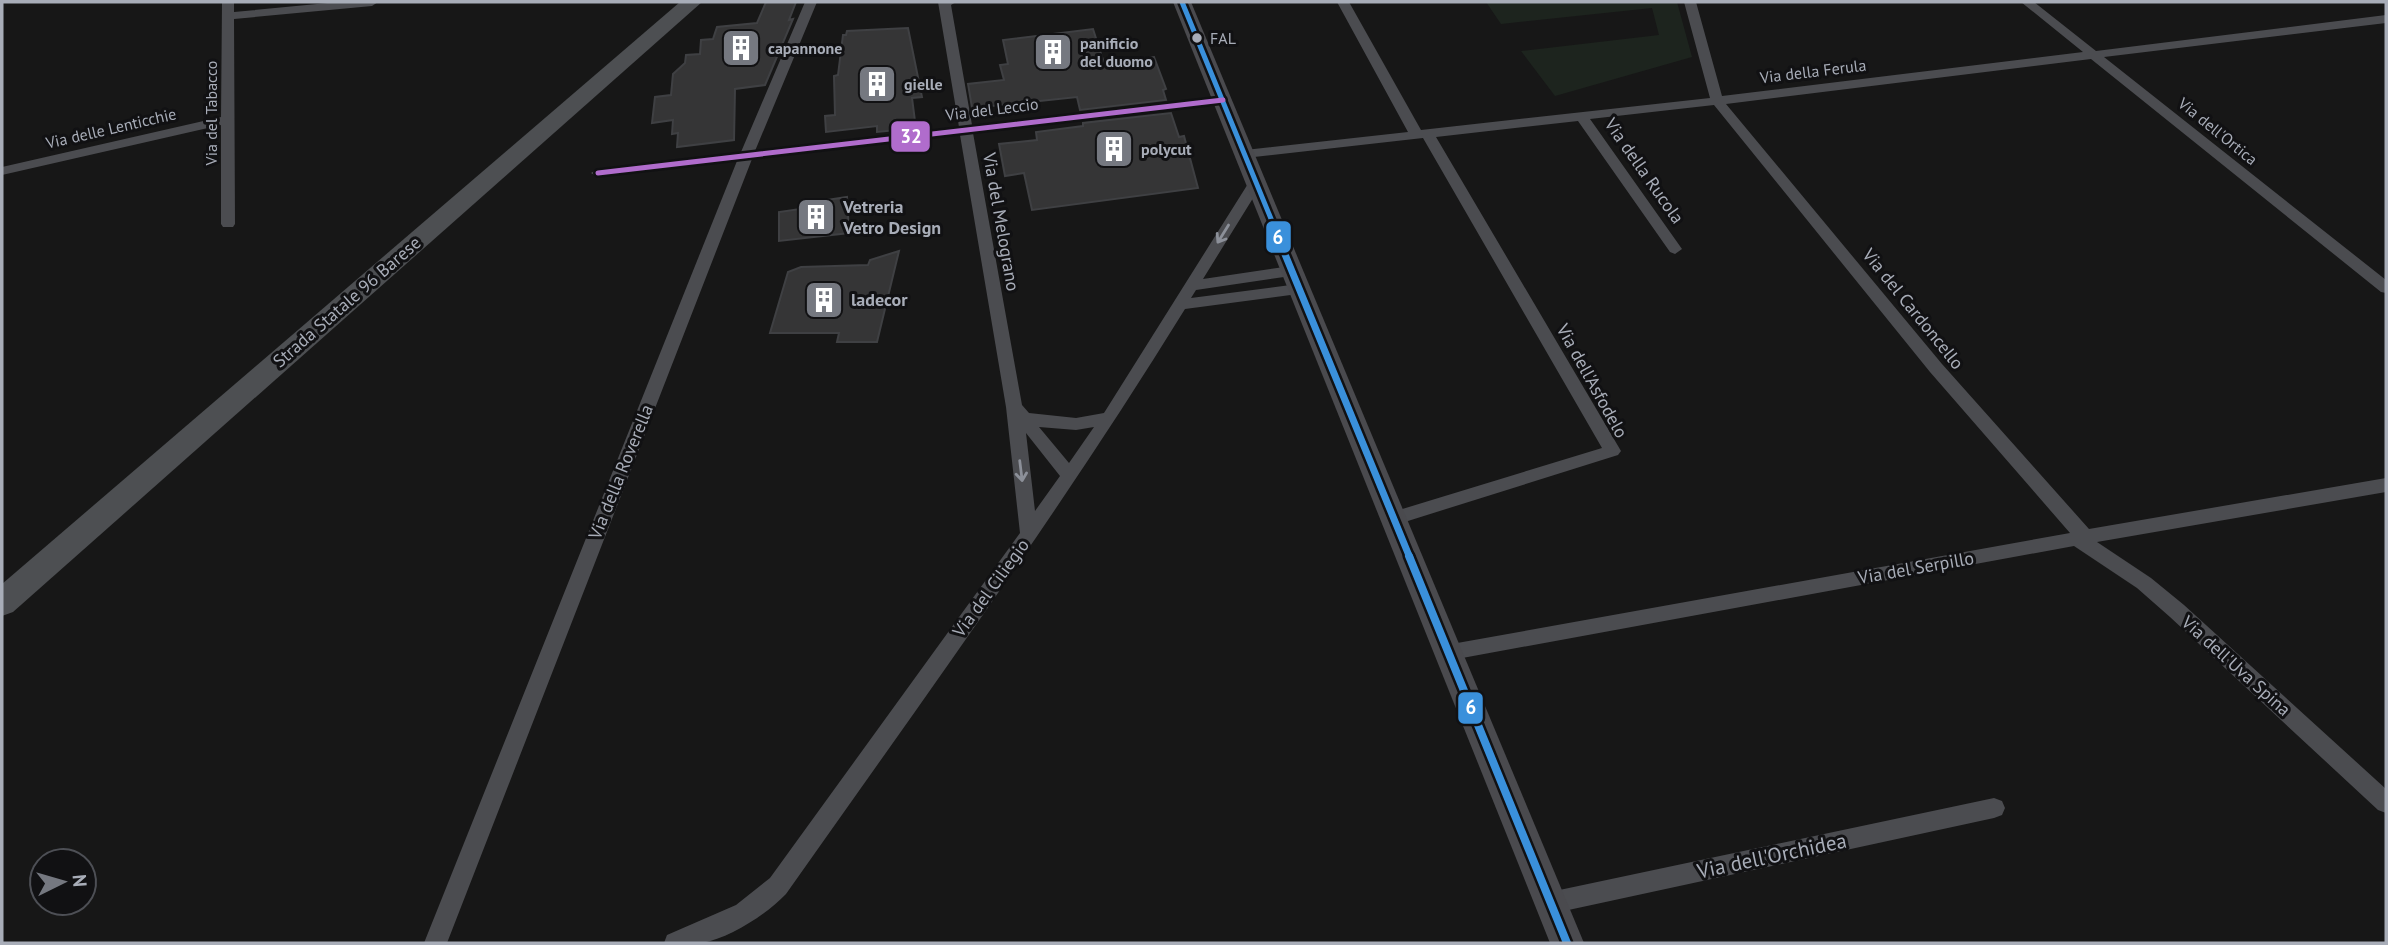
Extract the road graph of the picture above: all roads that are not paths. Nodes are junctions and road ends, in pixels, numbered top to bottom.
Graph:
1 (228, 2) edge
2 (372, 2) edge
3 (692, 2) edge
4 (811, 2) edge
5 (944, 2) edge
6 (950, 2) edge
7 (1182, 2) edge
8 (1343, 2) edge
9 (1690, 2) edge
10 (2027, 2) edge
11 (228, 16) junction
12 (2386, 19) edge
13 (2092, 53) junction
14 (1223, 100) junction
15 (1717, 101) junction
16 (1581, 116) junction
17 (228, 120) junction
18 (965, 130) junction
19 (1421, 134) junction
20 (1245, 154) junction
21 (746, 156) junction
22 (2, 171) edge
23 (598, 173) dead end
24 (1256, 182) junction
25 (228, 224) dead end
26 (1675, 249) dead end
27 (1294, 280) junction
28 (1190, 286) junction
29 (2386, 288) edge
30 (1178, 306) junction
31 (1018, 413) junction
32 (1109, 418) junction
33 (1069, 475) junction
34 (2386, 485) edge
35 (1392, 519) junction
36 (1029, 534) junction
37 (2082, 538) junction
38 (2, 603) edge
39 (1446, 653) junction
40 (2386, 803) edge
41 (1994, 808) dead end
42 (1550, 903) junction
43 (435, 943) edge
44 (675, 943) edge
45 (1567, 943) edge

1 - 11 street, Via del Tabacco
2 - 11 street
3 - 38 main road, Strada Statale 96 Barese
4 - 21 street, Via della Roverella
5 - 6 street
5 - 18 street, Via del Melograno
7 - 14 main road
8 - 19 street, Via dell'Asfodelo
9 - 15 street
10 - 13 street, Via dell'Ortica
11 - 17 street, Via del Tabacco
12 - 13 street, Via della Ferula
13 - 15 street, Via della Ferula
13 - 29 street, Via dell'Ortica
14 - 18 street, Via del Leccio
14 - 20 main road
15 - 16 street, Via della Ferula
15 - 37 street, Via del Cardoncello
16 - 19 street, Via della Ferula
16 - 26 street, Via della Rucola
17 - 22 street, Via delle Lenticchie
17 - 25 street, Via del Tabacco
18 - 21 street, Via del Leccio
18 - 31 street, Via del Melograno
19 - 20 street, Via della Ferula
19 - 35 street, Via dell'Asfodelo
20 - 24 main road
21 - 23 street, Via del Leccio
21 - 43 street, Via della Roverella
24 - 27 main road
24 -> 28 street, Via del Ciliegio
27 - 28 street
27 - 30 street
27 - 35 main road
28 - 30 street, Via del Ciliegio
30 - 32 street, Via del Ciliegio
31 - 32 street
31 - 33 street
31 -> 36 street, Via del Melograno
32 - 33 street, Via del Ciliegio
33 - 36 street, Via del Ciliegio
34 - 37 street, Via del Serpillo
35 - 39 main road
36 - 44 street, Via del Ciliegio
37 - 39 street, Via del Serpillo
37 - 40 street, Via dell'Uva Spina
39 - 42 main road
41 - 42 street, Via dell'Orchidea
42 - 45 main road

